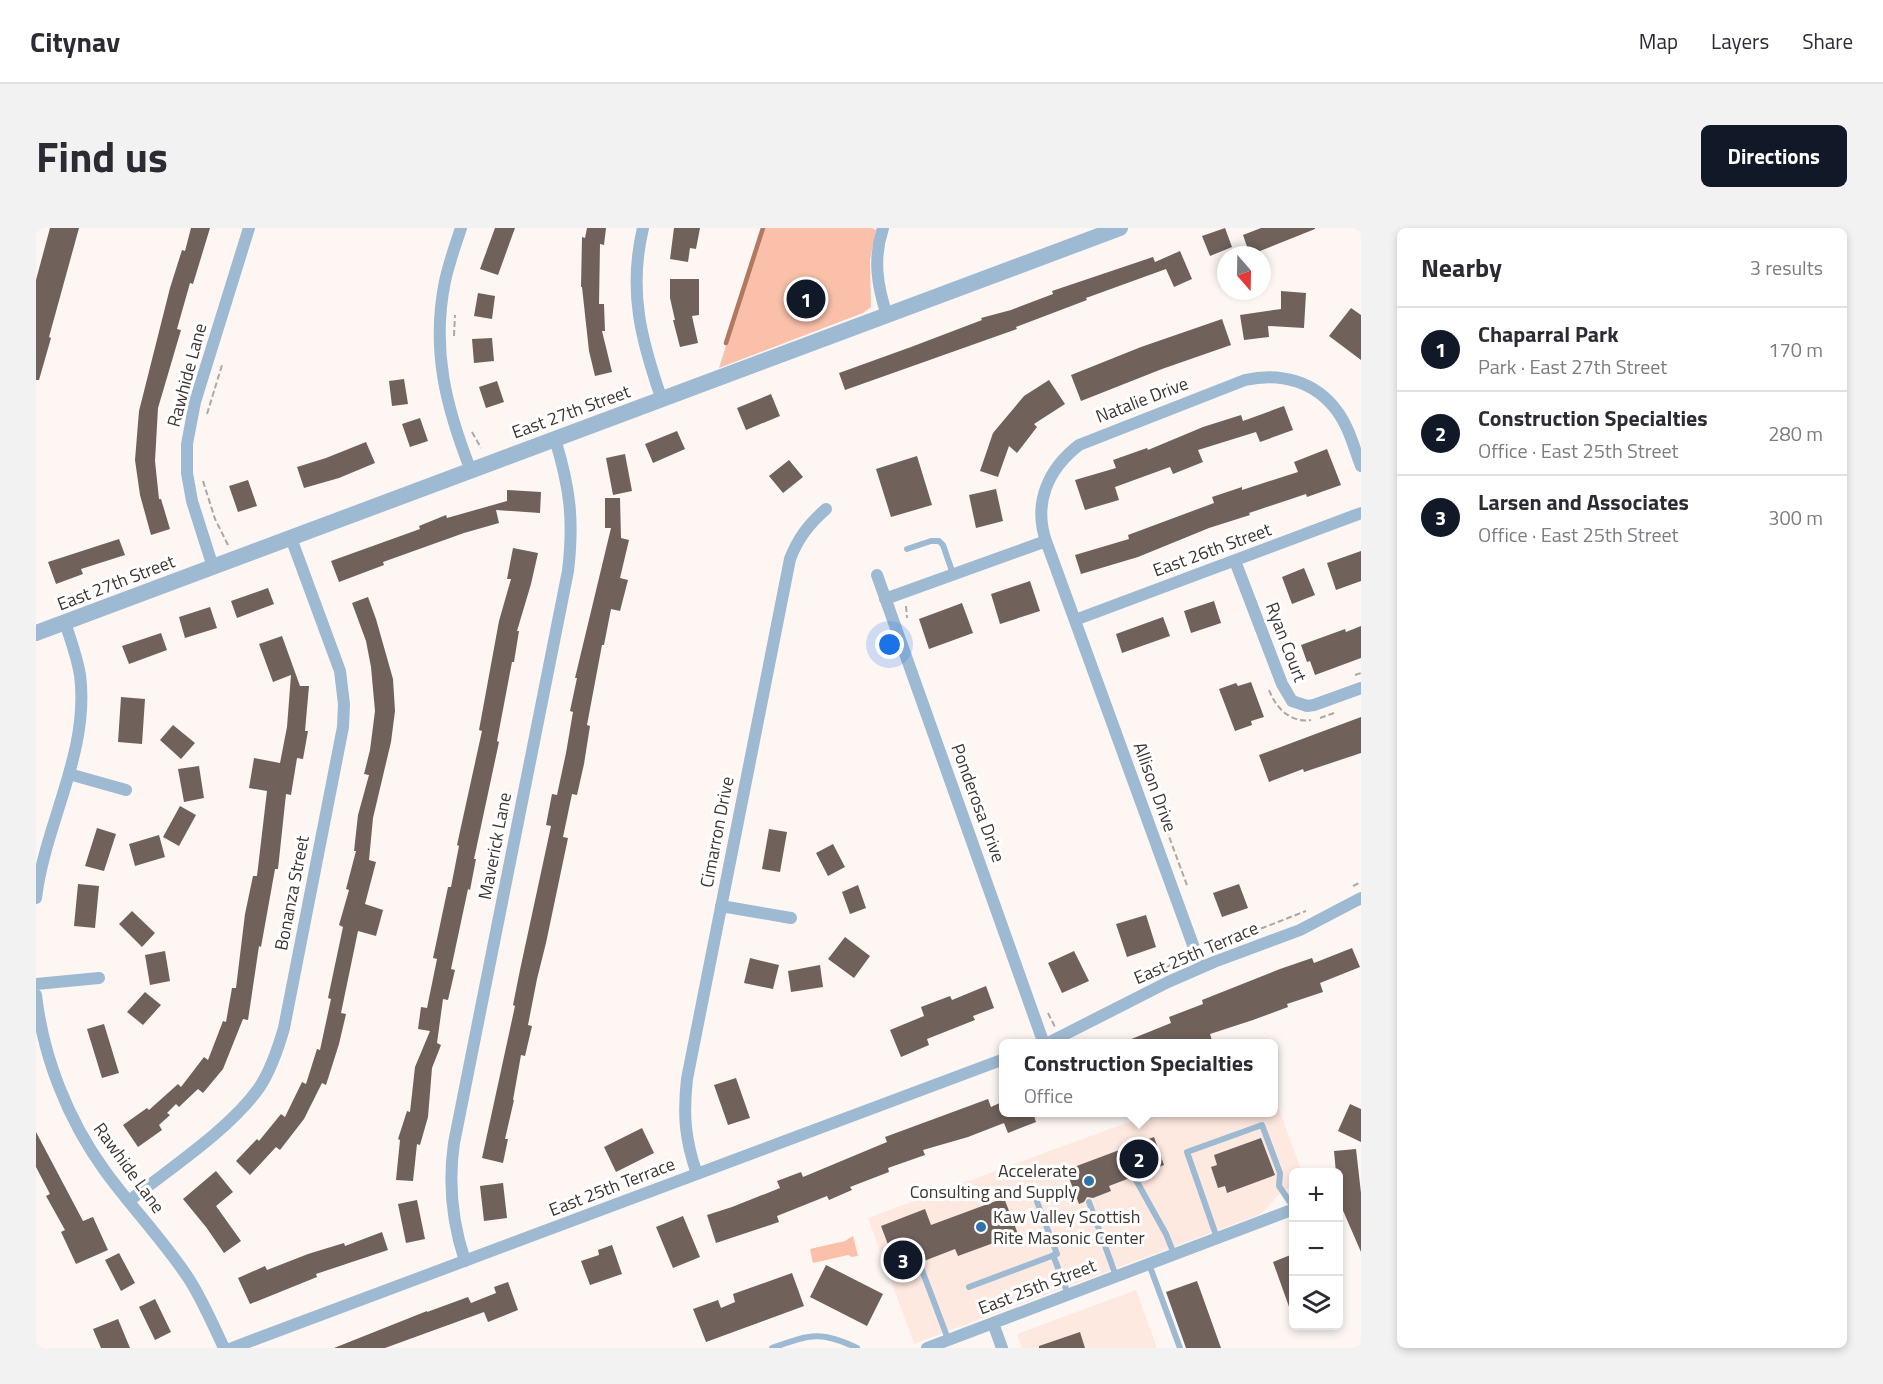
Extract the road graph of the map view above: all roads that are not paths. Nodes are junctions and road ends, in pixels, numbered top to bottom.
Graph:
1 (249, 228) edge
2 (461, 228) edge
3 (643, 228) edge
4 (883, 228) edge
5 (1120, 228) edge
6 (887, 315) junction
7 (662, 400) junction
8 (555, 439) junction
9 (1361, 466) edge
10 (471, 471) junction
11 (826, 509) dead end
12 (1361, 513) edge
13 (291, 538) junction
14 (1046, 541) junction
15 (907, 549) dead end
16 (1235, 561) junction
17 (213, 567) junction
18 (954, 574) junction
19 (877, 575) dead end
20 (885, 599) junction
21 (1076, 620) junction
22 (64, 623) junction
23 (36, 633) edge
24 (1361, 688) edge
25 (69, 774) junction
26 (126, 790) dead end
27 (36, 898) edge
28 (1361, 898) edge
29 (721, 906) junction
30 (790, 918) dead end
31 (1201, 967) junction
32 (99, 978) dead end
33 (36, 984) edge
34 (36, 995) edge
35 (1043, 1039) edge
36 (1055, 1039) edge
37 (999, 1061) edge
38 (697, 1174) junction
39 (1136, 1180) dead end
40 (1031, 1186) dead end
41 (129, 1201) junction
42 (1089, 1202) dead end
43 (1289, 1202) edge
44 (1289, 1211) edge
45 (1217, 1238) junction
46 (1174, 1255) junction
47 (1053, 1256) junction
48 (465, 1261) junction
49 (1149, 1264) junction
50 (920, 1265) dead end
51 (1117, 1276) junction
52 (969, 1287) dead end
53 (1068, 1295) junction
54 (993, 1323) junction
55 (938, 1345) edge
56 (224, 1348) edge
57 (232, 1348) edge
58 (772, 1348) edge
59 (857, 1348) edge
60 (1002, 1348) edge
61 (1180, 1348) edge

1 - 17 street, Rawhide Lane
2 - 10 street
3 - 7 street
4 - 6 street
5 - 6 street, East 27th Street
6 - 7 street, East 27th Street
7 - 8 street, East 27th Street
8 - 10 street, East 27th Street
8 - 48 street, Maverick Lane
9 - 14 street, Natalie Drive
10 - 13 street, East 27th Street
11 - 29 street, Cimarron Drive
12 - 16 street, East 26th Street
13 - 17 street, East 27th Street
13 - 41 street, Bonanza Street
14 - 18 street
14 - 21 street, Natalie Drive
15 - 18 lane
16 - 21 street, East 26th Street
16 - 24 street, Ryan Court
17 - 22 street, East 27th Street
18 - 20 street
19 - 20 street, Ponderosa Drive
20 - 35 street, Ponderosa Drive
21 - 31 street, Allison Drive
22 - 23 street, East 27th Street
22 - 25 street
25 - 26 street
25 - 27 street
28 - 31 street, East 25th Terrace
29 - 30 street
29 - 38 street, Cimarron Drive
31 - 36 street, East 25th Terrace
32 - 33 street
34 - 41 street, Rawhide Lane
37 - 38 street, East 25th Terrace
38 - 48 street, East 25th Terrace
39 - 46 lane
40 - 47 lane
41 - 56 street, Rawhide Lane
42 - 51 lane
43 - 45 lane
44 - 45 street, East 25th Street
45 - 46 street, East 25th Street
46 - 49 street, East 25th Street
47 - 52 lane
47 - 53 lane
48 - 57 street, East 25th Terrace
49 - 51 street, East 25th Street
49 - 61 lane
50 - 55 lane
51 - 53 street, East 25th Street
53 - 54 street, East 25th Street
54 - 55 street, East 25th Street
54 - 60 street
58 - 59 lane

